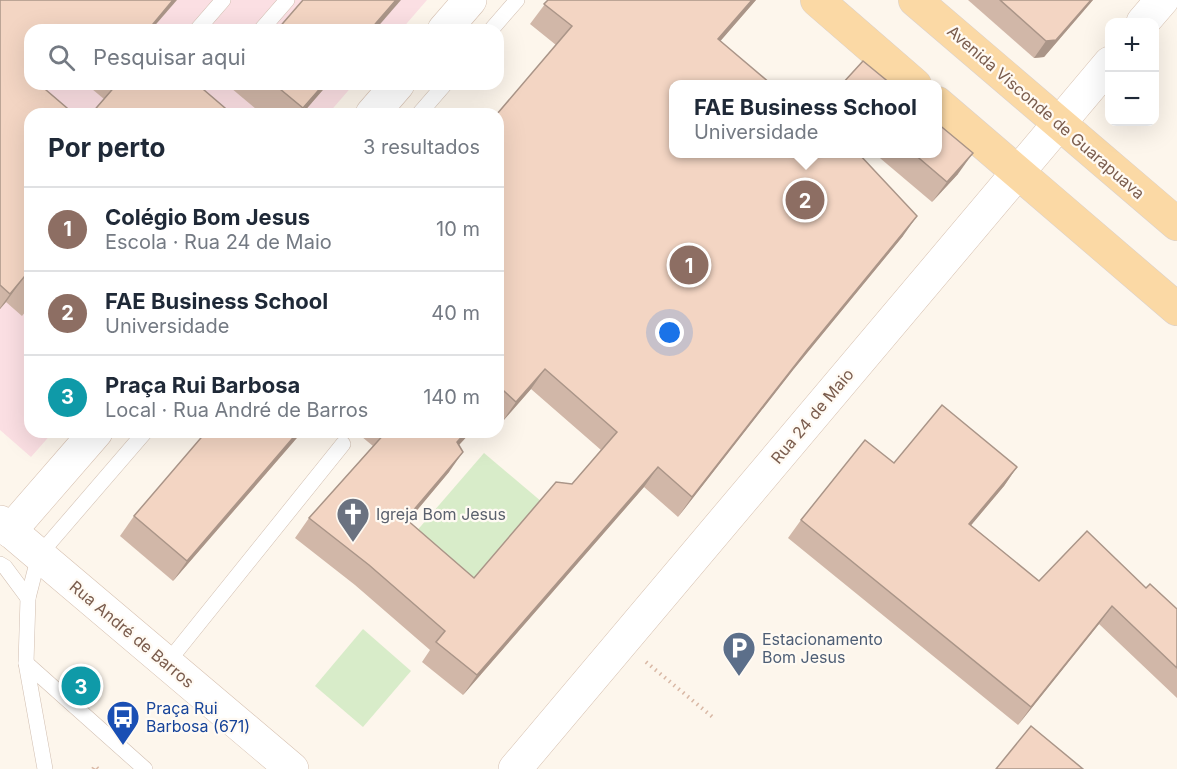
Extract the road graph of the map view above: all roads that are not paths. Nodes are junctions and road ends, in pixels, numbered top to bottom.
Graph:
1 (223, 0) edge
2 (287, 0) edge
3 (470, 0) edge
4 (517, 0) edge
5 (817, 0) edge
6 (915, 0) edge
7 (1162, 0) edge
8 (1146, 18) edge
9 (202, 24) edge
10 (266, 24) edge
11 (449, 24) edge
12 (496, 24) edge
13 (1105, 69) edge
14 (910, 80) edge
15 (393, 90) edge
16 (440, 90) edge
17 (942, 107) edge
18 (377, 108) edge
19 (424, 108) edge
20 (1059, 123) junction
21 (1017, 172) junction
22 (1177, 224) edge
23 (1177, 309) edge
24 (90, 438) edge
25 (140, 438) edge
26 (343, 444) dead end
27 (3, 530) edge
28 (39, 555) junction
29 (0, 564) edge
30 (28, 598) junction
31 (26, 663) junction
32 (167, 663) junction
33 (45, 769) edge
34 (145, 769) edge
35 (292, 769) edge
36 (515, 769) edge

1 - 9 lane
2 - 10 lane
3 - 11 street
4 - 12 lane
5 - 14 main road
6 - 20 main road, Avenida Visconde de Guarapuava
7 - 8 street
13 - 20 street, Rua 24 de Maio
15 - 18 street
16 - 19 lane
17 - 21 main road
20 - 21 street, Rua 24 de Maio
20 - 22 main road, Avenida Visconde de Guarapuava
21 - 23 main road
21 - 36 street, Rua 24 de Maio
24 - 27 street
25 - 28 lane
26 - 32 lane
27 - 28 street, Rua André de Barros
28 - 30 lane
28 - 32 street, Rua André de Barros
29 - 30 lane
30 - 31 lane
31 - 33 lane
31 - 34 lane
32 - 35 street, Rua André de Barros

